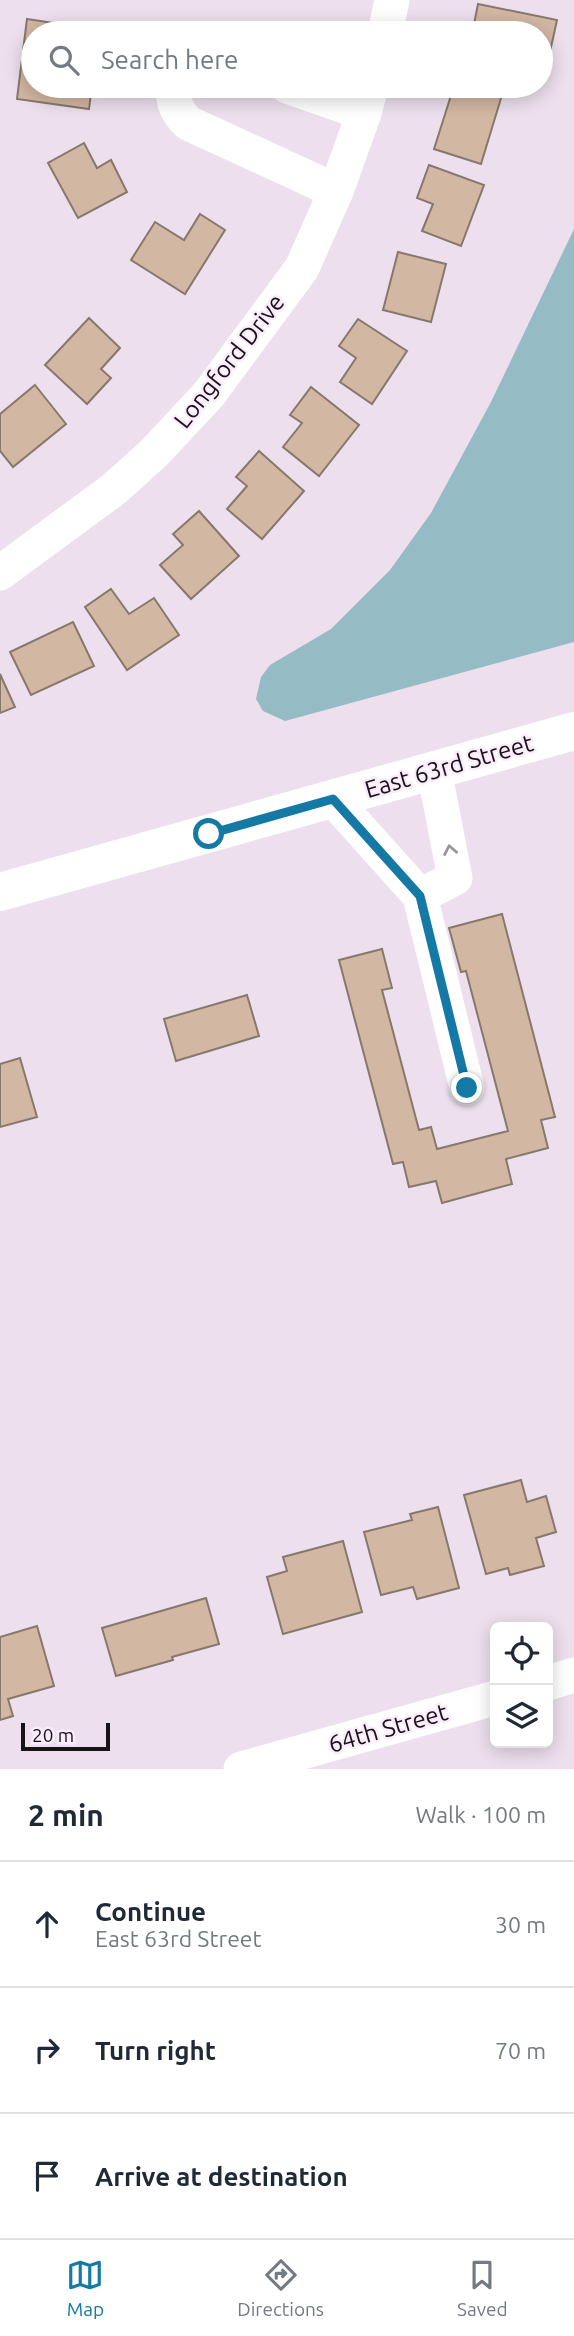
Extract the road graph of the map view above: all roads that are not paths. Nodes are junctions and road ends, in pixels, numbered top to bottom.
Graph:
1 (392, 0) edge
2 (388, 21) edge
3 (175, 98) edge
4 (368, 99) edge
5 (337, 191) junction
6 (0, 573) edge
7 (574, 731) edge
8 (434, 771) junction
9 (333, 799) junction
10 (0, 892) edge
11 (420, 896) junction
12 (467, 1088) dead end
13 (574, 1675) edge
14 (553, 1681) edge
15 (490, 1699) edge
16 (241, 1769) edge

1 - 2 street
3 - 5 street
4 - 5 street, Longford Drive
5 - 6 street, Longford Drive
7 - 8 main road, East 63rd Street
8 - 9 main road, East 63rd Street
11 -> 8 street
9 - 10 main road, East 63rd Street
9 - 11 street
11 - 12 street
13 - 14 street
15 - 16 street, 64th Street

